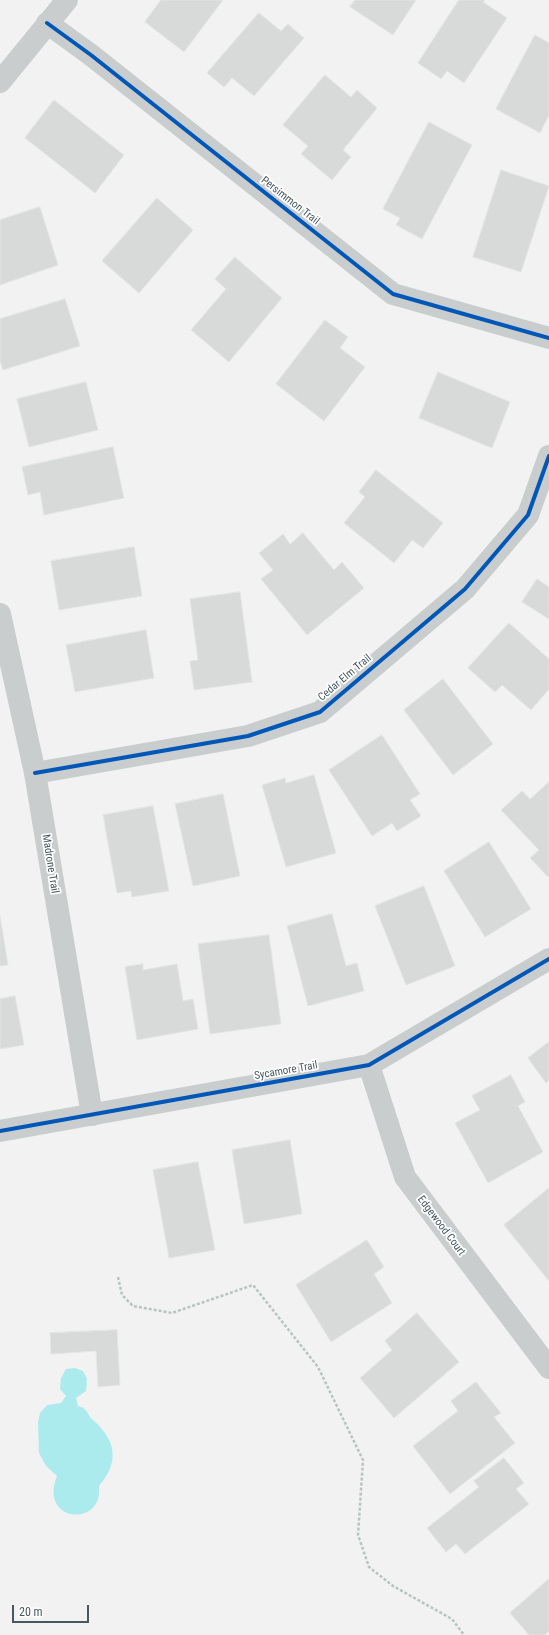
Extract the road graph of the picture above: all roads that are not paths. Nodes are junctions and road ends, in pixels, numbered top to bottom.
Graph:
1 (67, 0) edge
2 (47, 23) junction
3 (0, 82) edge
4 (549, 338) edge
5 (549, 456) edge
6 (0, 614) edge
7 (35, 773) junction
8 (549, 959) edge
9 (368, 1065) junction
10 (92, 1115) junction
11 (0, 1131) edge
12 (549, 1368) edge

1 - 2 street
2 - 3 street
2 - 4 street, Persimmon Trail
5 - 7 street, Cedar Elm Trail
6 - 7 street, Madrone Trail
7 - 10 street, Madrone Trail
8 - 9 street, Sycamore Trail
9 - 10 street, Sycamore Trail
9 - 12 street, Edgewood Court
10 - 11 street, Sycamore Trail

